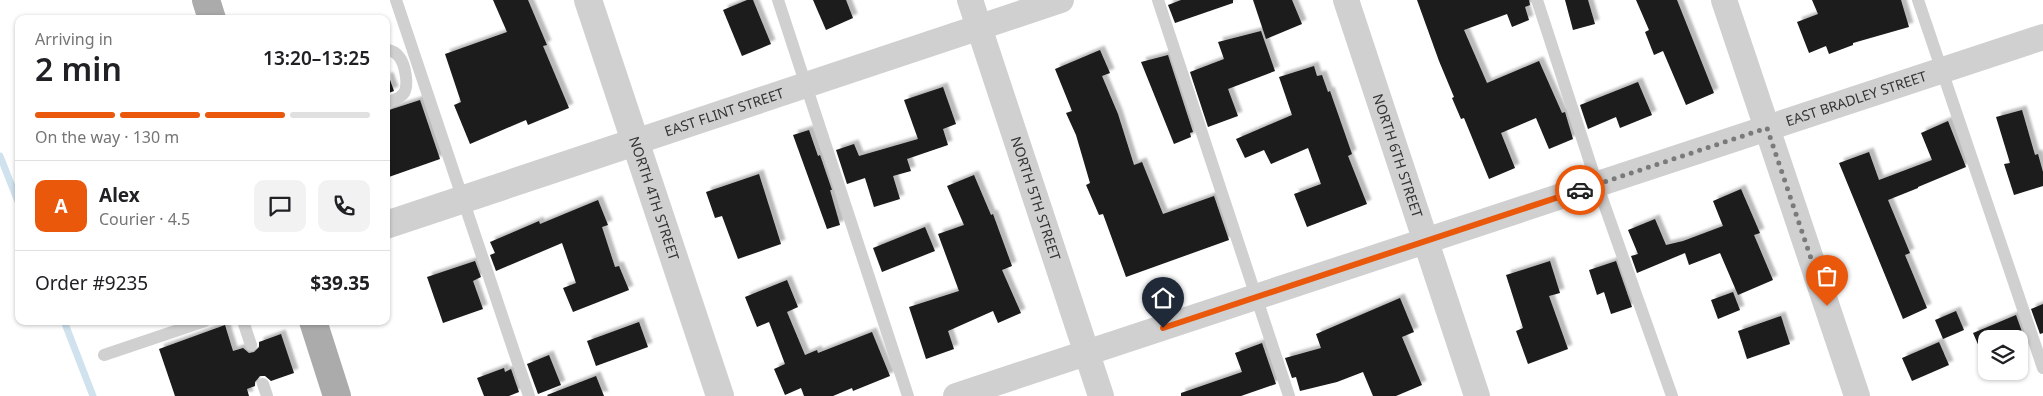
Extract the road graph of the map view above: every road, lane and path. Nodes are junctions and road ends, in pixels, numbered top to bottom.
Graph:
1 (206, 0) edge
2 (396, 0) edge
3 (588, 0) edge
4 (778, 0) edge
5 (970, 0) edge
6 (1061, 0) edge
7 (1158, 0) edge
8 (1346, 0) edge
9 (1537, 0) edge
10 (1724, 0) edge
11 (1918, 0) edge
12 (211, 15) edge
13 (979, 27) junction
14 (2043, 37) edge
15 (390, 50) edge
16 (1942, 70) junction
17 (806, 85) junction
18 (390, 101) edge
19 (1767, 128) junction
20 (635, 142) junction
21 (1596, 184) junction
22 (463, 199) junction
23 (390, 224) edge
24 (1426, 240) junction
25 (1257, 296) junction
26 (194, 325) edge
27 (244, 325) edge
28 (314, 325) edge
29 (251, 345) dead end
30 (1087, 352) junction
31 (104, 355) dead end
32 (2043, 368) edge
33 (337, 396) edge
34 (529, 396) edge
35 (720, 396) edge
36 (908, 396) edge
37 (956, 396) edge
38 (1101, 396) edge
39 (1289, 396) edge
40 (1477, 396) edge
41 (1672, 396) edge
42 (1857, 396) edge

1 - 12 main road
2 - 22 lane
3 - 20 street, NORTH 4TH STREET
4 - 17 lane
5 - 13 street, NORTH 5TH STREET
6 - 13 street, EAST FLINT STREET
7 - 25 lane
8 - 24 street, NORTH 6TH STREET
9 - 21 lane
10 - 19 street
11 - 16 lane
13 - 17 street, EAST FLINT STREET
13 - 30 street, NORTH 5TH STREET
14 - 16 street, EAST BRADLEY STREET
15 - 18 lane
16 - 19 street, EAST BRADLEY STREET
16 - 32 lane
17 - 20 street, EAST FLINT STREET
17 - 36 lane
19 - 21 street, EAST BRADLEY STREET
19 - 42 street
20 - 22 street, EAST FLINT STREET
20 - 35 street, NORTH 4TH STREET
21 - 24 street, EAST BRADLEY STREET
21 - 41 lane
22 - 23 street, EAST FLINT STREET
22 - 34 lane
24 - 25 street, EAST BRADLEY STREET
24 - 40 street, NORTH 6TH STREET
25 - 30 street, EAST BRADLEY STREET
25 - 39 lane
26 - 31 lane
27 - 29 lane
28 - 33 main road
30 - 37 street, EAST BRADLEY STREET
30 - 38 street, NORTH 5TH STREET

